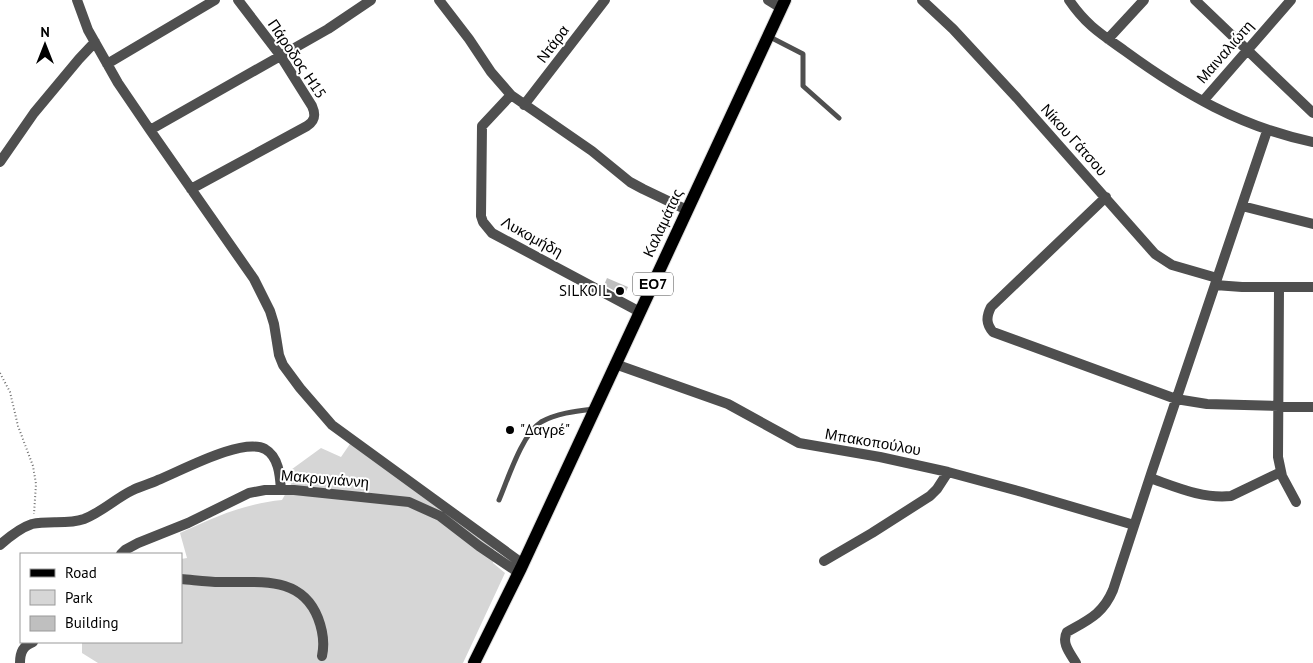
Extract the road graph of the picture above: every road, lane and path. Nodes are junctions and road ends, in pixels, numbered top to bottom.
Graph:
1 (77, 0) edge
2 (215, 0) edge
3 (238, 0) edge
4 (371, 0) edge
5 (439, 0) edge
6 (605, 0) edge
7 (768, 0) edge
8 (922, 0) edge
9 (1069, 0) edge
10 (1144, 0) edge
11 (1195, 0) edge
12 (1290, 0) edge
13 (783, 4) edge
14 (768, 36) junction
15 (1108, 39) junction
16 (95, 42) junction
17 (1247, 50) junction
18 (280, 55) junction
19 (108, 64) junction
20 (511, 96) junction
21 (1203, 101) junction
22 (524, 105) junction
23 (1313, 113) edge
24 (839, 118) dead end
25 (150, 130) junction
26 (1267, 131) junction
27 (1313, 142) edge
28 (0, 162) edge
29 (191, 189) junction
30 (1106, 197) junction
31 (1242, 206) junction
32 (687, 210) junction
33 (1313, 224) edge
34 (1216, 282) junction
35 (1313, 287) edge
36 (1280, 288) junction
37 (640, 312) junction
38 (616, 364) junction
39 (0, 373) edge
40 (1176, 399) junction
41 (1279, 406) junction
42 (1313, 407) edge
43 (595, 409) junction
44 (948, 472) junction
45 (1281, 472) junction
46 (1150, 478) junction
47 (281, 490) junction
48 (499, 500) dead end
49 (1296, 502) dead end
50 (34, 524) junction
51 (1134, 525) junction
52 (0, 545) edge
53 (122, 553) edge
54 (824, 561) dead end
55 (521, 568) junction
56 (182, 579) edge
57 (31, 643) edge
58 (322, 656) dead end
59 (20, 663) edge
60 (474, 663) edge
61 (1076, 663) edge

1 - 16 street
2 - 19 street
3 - 18 street, Πάροδος Η15
4 - 18 street
5 - 20 street
6 - 22 street, Ντάρα
7 - 13 street
8 - 30 street, Νίκου Γάτσου
9 - 15 street
10 - 15 street
11 - 17 street
12 - 17 street, Μαιναλιώτη
13 - 14 main road, Καλαμάτας / ΕΟ7
14 - 24 lane
14 - 32 main road, Καλαμάτας / ΕΟ7
15 - 21 street
16 - 19 street
16 - 28 street
17 - 21 street, Μαιναλιώτη
17 - 23 street
18 - 25 street
18 - 29 street, Πάροδος Η15
19 - 25 street
20 - 22 street
20 - 37 street, Λυκομήδη
21 - 26 street
22 - 32 street
25 - 29 street
26 - 27 street
26 - 31 street
29 - 55 street
30 - 34 street, Νίκου Γάτσου
30 - 40 street
31 - 33 street
31 - 34 street
32 - 37 main road, Καλαμάτας / ΕΟ7
34 - 36 street, Νίκου Γάτσου
34 - 40 street
35 - 36 street, Νίκου Γάτσου
36 - 41 street
37 - 38 main road, Καλαμάτας / ΕΟ7
38 - 43 main road, Καλαμάτας / ΕΟ7
38 - 44 street, Μπακοπούλου
39 - 50 path
40 - 41 street
40 - 46 street
41 - 42 street
41 - 45 street
43 - 48 lane
43 - 55 main road, Καλαμάτας / ΕΟ7
44 - 51 street, Μπακοπούλου
44 - 54 street
45 - 46 street
45 - 49 street
46 - 51 street
47 - 50 street
47 - 53 street, Μακρυγιάννη
47 - 55 street, Μακρυγιάννη
50 - 52 street
51 - 61 street
55 - 60 main road, ΕΟ7
56 - 58 street
57 - 59 street

